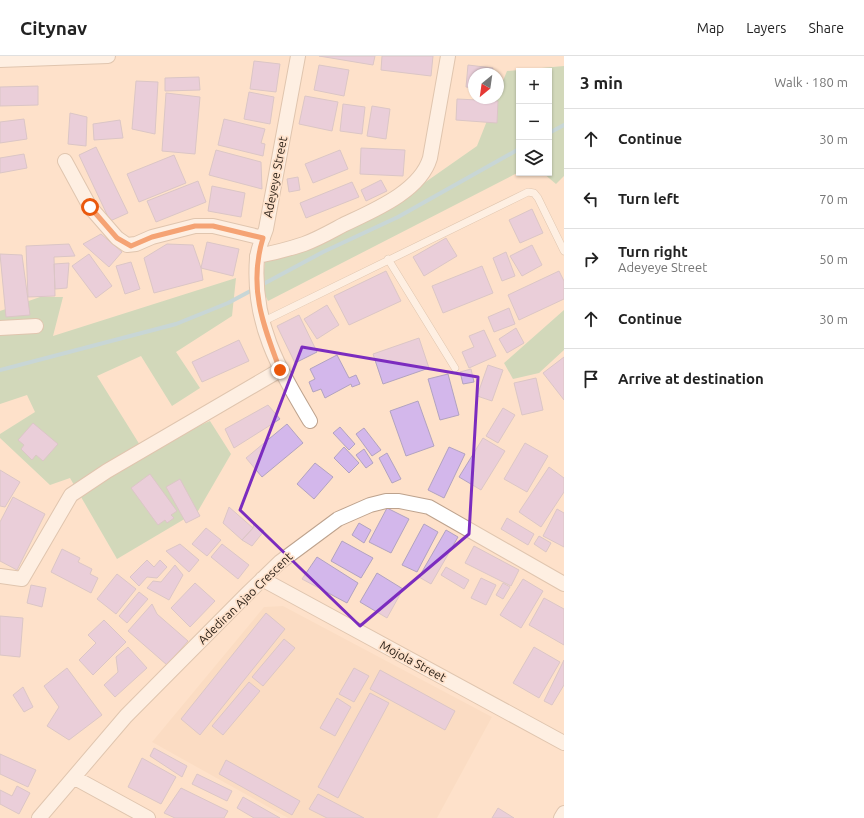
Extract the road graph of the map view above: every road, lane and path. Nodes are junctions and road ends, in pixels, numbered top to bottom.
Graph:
1 (108, 56) edge
2 (298, 56) edge
3 (448, 56) edge
4 (0, 60) edge
5 (65, 161) dead end
6 (263, 238) junction
7 (564, 250) edge
8 (257, 257) junction
9 (388, 259) junction
10 (260, 315) junction
11 (36, 326) dead end
12 (0, 328) edge
13 (455, 368) dead end
14 (280, 370) junction
15 (310, 420) dead end
16 (0, 576) edge
17 (262, 579) junction
18 (564, 584) edge
19 (564, 742) edge
20 (75, 778) junction
21 (564, 813) edge
22 (39, 818) edge
23 (148, 818) edge
24 (562, 818) edge

1 - 4 street
2 - 6 street, Adeyeye Street
3 - 8 street
5 - 6 street
6 - 8 street, Adeyeye Street
7 - 9 lane
8 - 10 street, Adeyeye Street
9 - 10 lane
9 - 13 lane
10 - 14 street, Adeyeye Street
11 - 12 street
14 - 15 street, Adeyeye Street
14 - 16 street
17 - 18 street, Adediran Ajao Crescent
17 - 19 street, Mojola Street
17 - 20 street, Adediran Ajao Crescent
20 - 22 street, Adediran Ajao Crescent
20 - 23 street
21 - 24 street

